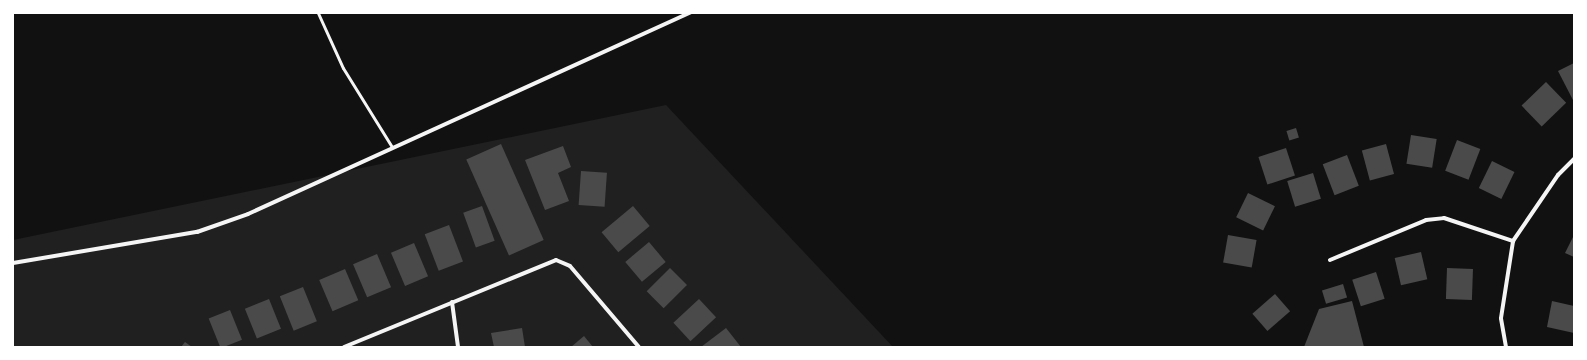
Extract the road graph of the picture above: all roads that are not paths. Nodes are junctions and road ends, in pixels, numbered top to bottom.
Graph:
1 (318, 13) edge
2 (690, 13) edge
3 (392, 147) junction
4 (1574, 159) edge
5 (1513, 241) junction
6 (1330, 260) dead end
7 (13, 262) edge
8 (452, 302) junction
9 (344, 347) edge
10 (458, 347) edge
11 (639, 347) edge
12 (1506, 347) edge

1 - 3 lane
2 - 3 street
3 - 7 street
4 - 5 street
5 - 6 street
5 - 12 street
8 - 9 street
8 - 10 street
8 - 11 street

